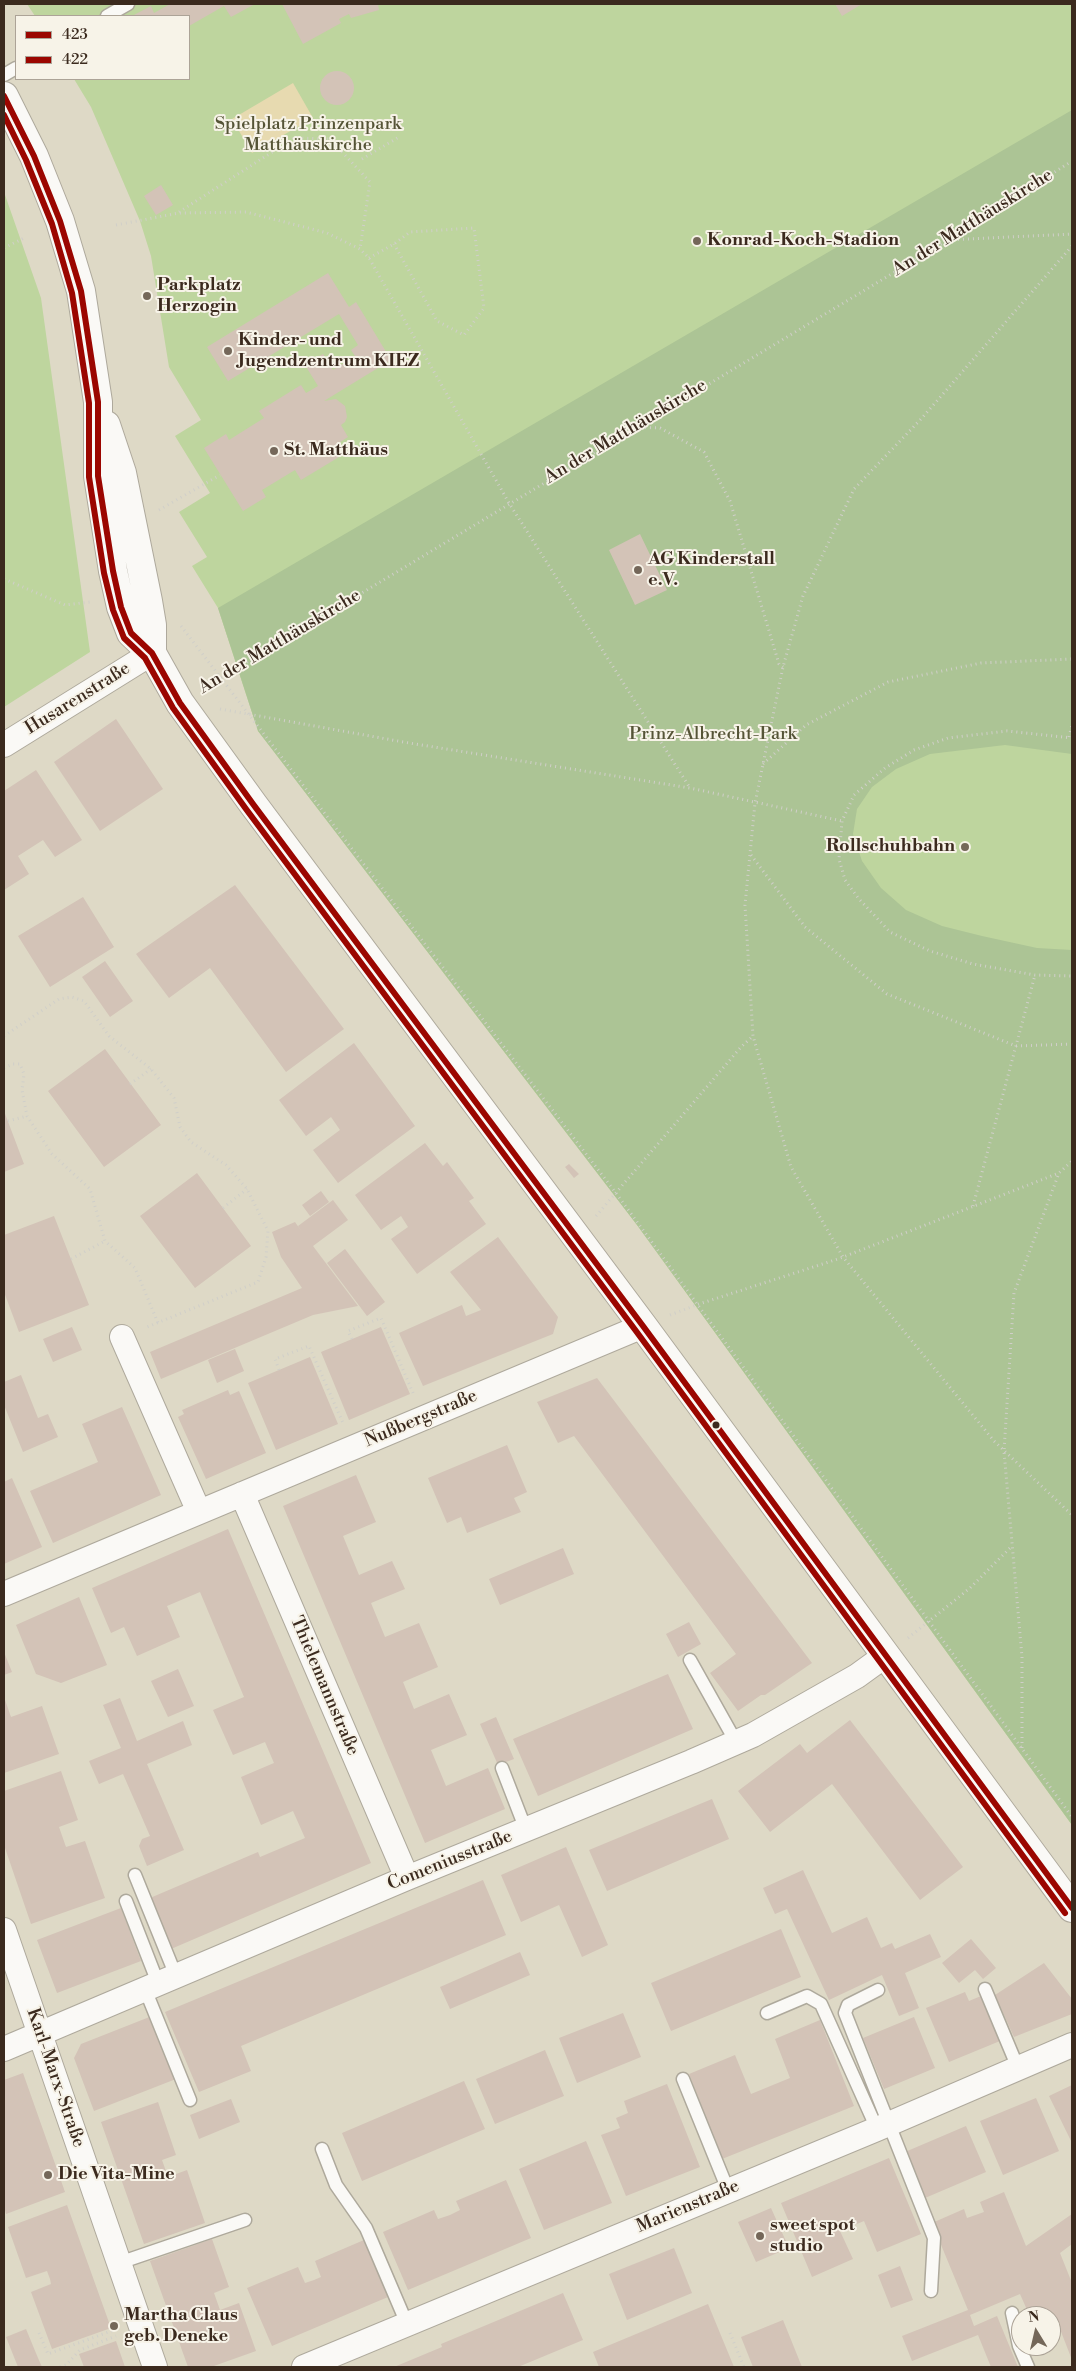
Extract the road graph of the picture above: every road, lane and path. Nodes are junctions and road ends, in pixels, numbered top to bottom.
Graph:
1 (128, 4) edge
2 (109, 15) edge
3 (15, 69) edge
4 (4, 75) edge
5 (4, 96) edge
6 (399, 137) dead end
7 (362, 159) dead end
8 (1072, 161) edge
9 (179, 213) junction
10 (116, 224) dead end
11 (1072, 234) edge
12 (26, 237) dead end
13 (948, 240) junction
14 (394, 244) junction
15 (1072, 246) edge
16 (4, 248) edge
17 (360, 249) junction
18 (368, 258) junction
19 (635, 427) junction
20 (220, 475) dead end
21 (510, 503) junction
22 (152, 514) dead end
23 (4, 579) edge
24 (96, 598) dead end
25 (176, 620) dead end
26 (152, 653) junction
27 (1072, 659) edge
28 (783, 667) junction
29 (220, 678) junction
30 (180, 703) junction
31 (247, 713) junction
32 (1072, 725) edge
33 (1070, 738) edge
34 (4, 745) edge
35 (762, 765) junction
36 (690, 788) junction
37 (754, 803) junction
38 (842, 821) junction
39 (750, 855) junction
40 (1035, 975) junction
41 (1072, 976) edge
42 (4, 1036) edge
43 (753, 1036) junction
44 (1072, 1044) edge
45 (1016, 1046) junction
46 (4, 1068) edge
47 (151, 1069) junction
48 (130, 1084) dead end
49 (27, 1116) junction
50 (8, 1121) dead end
51 (1072, 1162) edge
52 (1059, 1173) junction
53 (247, 1189) junction
54 (616, 1194) junction
55 (973, 1207) junction
56 (223, 1208) dead end
57 (594, 1218) dead end
58 (105, 1241) junction
59 (843, 1257) junction
60 (71, 1259) dead end
61 (699, 1304) junction
62 (158, 1323) junction
63 (643, 1326) junction
64 (122, 1337) joint
65 (352, 1339) dead end
66 (279, 1370) dead end
67 (415, 1398) dead end
68 (345, 1428) dead end
69 (1004, 1451) junction
70 (242, 1494) junction
71 (199, 1512) junction
72 (1072, 1515) edge
73 (1012, 1546) junction
74 (4, 1594) edge
75 (929, 1620) junction
76 (886, 1655) junction
77 (690, 1660) dead end
78 (736, 1742) junction
79 (1022, 1748) junction
80 (502, 1768) dead end
81 (1072, 1817) edge
82 (526, 1830) junction
83 (135, 1875) dead end
84 (406, 1878) junction
85 (126, 1901) dead end
86 (1072, 1908) edge
87 (4, 1930) edge
88 (160, 1983) junction
89 (985, 1989) dead end
90 (878, 1990) dead end
91 (767, 2013) dead end
92 (40, 2034) junction
93 (1072, 2045) edge
94 (4, 2049) edge
95 (1018, 2068) junction
96 (682, 2079) dead end
97 (190, 2100) dead end
98 (883, 2126) junction
99 (322, 2149) dead end
100 (728, 2190) junction
101 (245, 2220) dead end
102 (119, 2263) junction
103 (930, 2291) dead end
104 (408, 2324) junction
105 (119, 2328) dead end
106 (39, 2333) dead end
107 (730, 2333) dead end
108 (121, 2334) dead end
109 (60, 2367) edge
110 (155, 2367) edge
111 (304, 2367) edge
112 (744, 2367) edge

1 - 2 lane
3 - 4 lane
5 - 26 street
6 - 7 path
8 - 13 path, An der Matthäuskirche
9 - 10 path
9 - 17 path
9 - 17 path
11 - 13 path
12 - 16 path
13 - 19 path, An der Matthäuskirche
14 - 14 path
14 - 18 path
15 - 28 path
17 - 18 path
18 - 21 path
19 - 21 path, An der Matthäuskirche
19 - 28 path
20 - 22 path
21 - 29 path, An der Matthäuskirche
21 - 36 path
23 - 24 path
25 - 29 path
26 - 30 street
26 - 34 street, Husarenstraße
27 - 35 path
28 - 35 path
29 - 30 path, An der Matthäuskirche
29 - 31 path
30 - 31 path
30 - 63 street
31 - 36 path
31 - 54 path
32 - 33 path
33 - 38 path
35 - 37 path
36 - 37 path
37 - 38 path
37 - 39 path
38 - 40 path
39 - 43 path
39 - 45 path
40 - 41 path
40 - 45 path
42 - 47 path
43 - 54 path
43 - 59 path
44 - 45 path
45 - 55 path
46 - 49 path
47 - 48 path
47 - 53 path
49 - 50 path
49 - 58 path
51 - 52 path
52 - 55 path
52 - 69 path
53 - 56 path
53 - 62 path
54 - 57 path
54 - 61 path
55 - 59 path
58 - 60 path
58 - 62 path
59 - 61 path
59 - 69 path
61 - 75 path
62 - 64 path
63 - 70 street, Nußbergstraße
63 - 76 street
64 - 71 street
65 - 67 path
66 - 68 path
69 - 72 path
69 - 73 path
70 - 71 street, Nußbergstraße
70 - 84 street, Thielemannstraße
71 - 74 street, Nußbergstraße
73 - 75 path
73 - 79 path
75 - 79 path
76 - 78 street, Comeniusstraße
76 - 86 street
77 - 78 lane
78 - 82 street, Comeniusstraße
79 - 81 path
80 - 82 lane
82 - 84 street, Comeniusstraße
83 - 88 lane
84 - 88 street, Comeniusstraße
85 - 88 lane
87 - 92 street, Karl-Marx-Straße
88 - 92 street, Comeniusstraße
88 - 97 lane
89 - 95 lane
90 - 98 lane
91 - 98 lane
92 - 94 street, Comeniusstraße
92 - 102 street, Karl-Marx-Straße
93 - 95 street, Marienstraße
95 - 98 street, Marienstraße
96 - 100 lane
98 - 100 street, Marienstraße
98 - 103 lane
99 - 104 lane
100 - 104 street, Marienstraße
101 - 102 lane
102 - 110 street, Karl-Marx-Straße
104 - 111 street, Marienstraße
105 - 106 path
107 - 112 path
108 - 109 path

